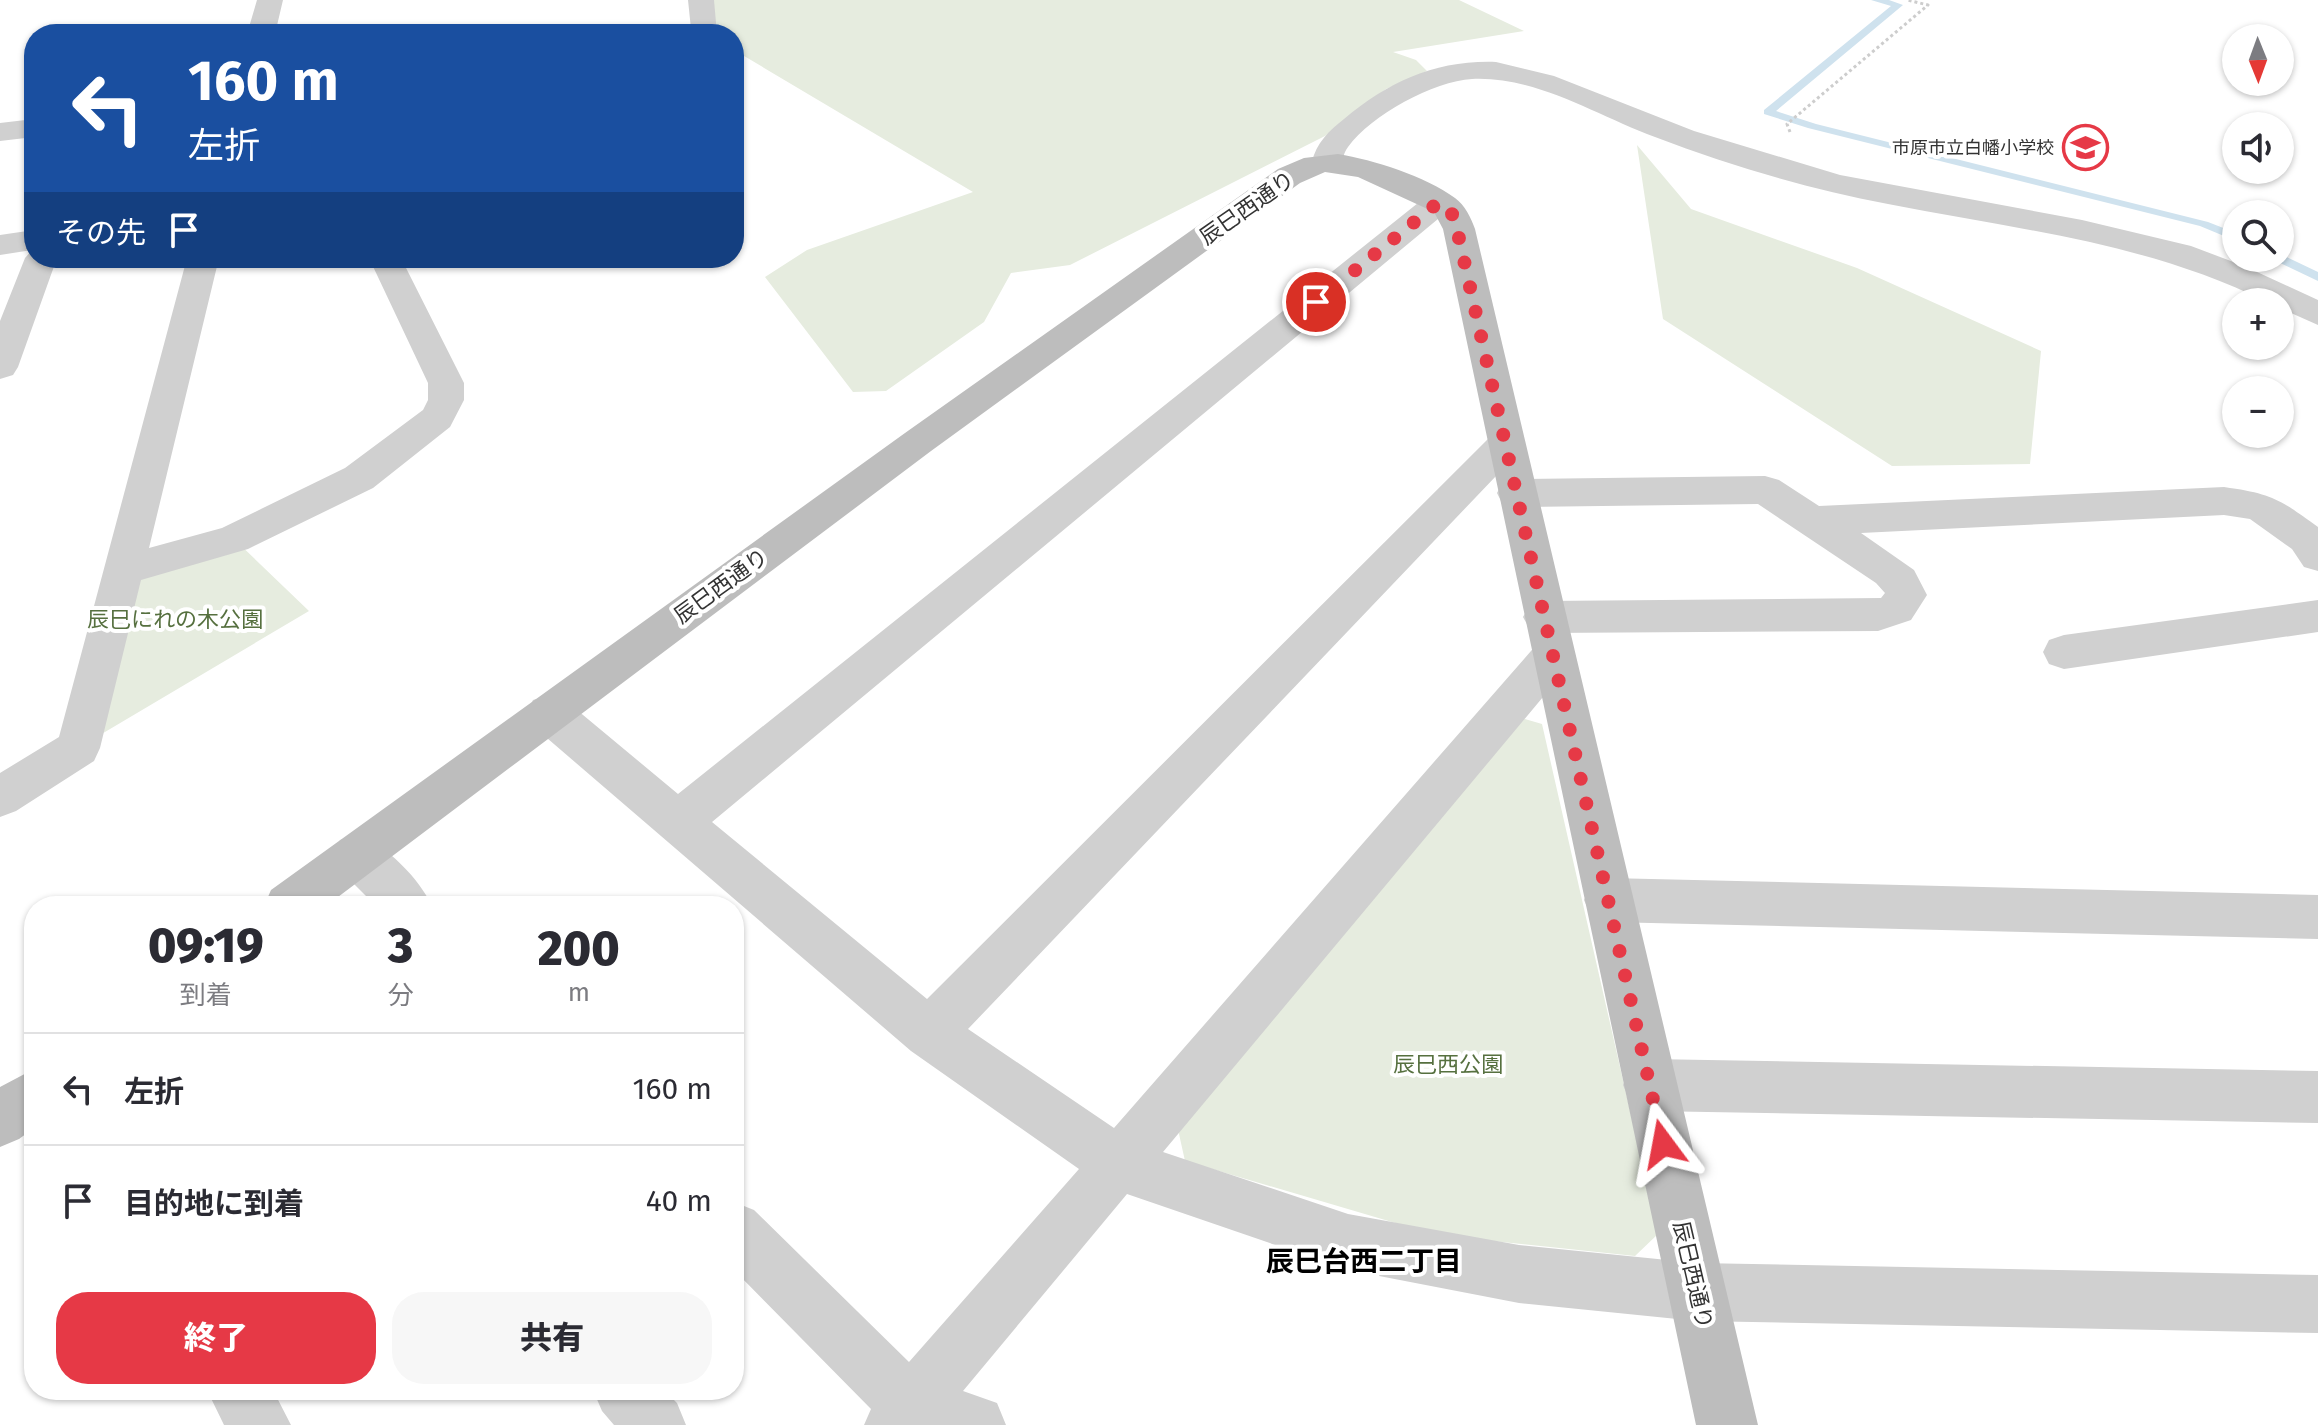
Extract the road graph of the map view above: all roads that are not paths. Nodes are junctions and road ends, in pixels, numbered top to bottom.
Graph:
1 (270, 0) edge
2 (701, 0) edge
3 (264, 24) edge
4 (704, 24) edge
5 (24, 129) edge
6 (0, 132) edge
7 (1327, 162) junction
8 (1439, 202) junction
9 (24, 241) edge
10 (0, 245) edge
11 (37, 268) edge
12 (200, 268) edge
13 (390, 268) edge
14 (2318, 314) edge
15 (0, 367) edge
16 (1505, 444) junction
17 (1516, 493) junction
18 (1813, 521) junction
19 (2318, 556) edge
20 (124, 570) junction
21 (2318, 616) edge
22 (1548, 636) junction
23 (2064, 652) dead end
24 (549, 713) junction
25 (0, 797) edge
26 (680, 820) junction
27 (357, 855) junction
28 (302, 896) edge
29 (398, 896) edge
30 (1608, 900) junction
31 (2318, 917) edge
32 (929, 1033) junction
33 (1650, 1085) junction
34 (2318, 1097) edge
35 (24, 1102) edge
36 (0, 1120) edge
37 (1119, 1164) junction
38 (744, 1241) edge
39 (1697, 1292) junction
40 (2318, 1304) edge
41 (244, 1400) edge
42 (632, 1400) edge
43 (903, 1416) edge
44 (260, 1425) edge
45 (655, 1425) edge
46 (975, 1425) edge
47 (1727, 1425) edge

1 - 3 street
2 - 4 street
5 - 6 street
7 - 8 street
7 - 14 street
7 - 24 street, 辰巳西通り
8 - 16 street, 辰巳西通り
8 - 26 street
9 - 10 street
11 - 15 street
12 - 20 street
13 - 20 street
16 - 17 street, 辰巳西通り
16 - 32 street
17 - 18 street
17 - 22 street, 辰巳西通り
18 - 19 street
18 - 22 street
20 - 25 street
21 - 23 street
22 - 30 street, 辰巳西通り
22 - 37 street
24 - 26 street
24 - 27 street, 辰巳西通り
26 - 32 street
27 - 28 street, 辰巳西通り
27 - 29 street
30 - 31 street
30 - 33 street, 辰巳西通り
32 - 37 street
33 - 34 street
33 - 39 street, 辰巳西通り
35 - 36 street
37 - 39 street
37 - 43 street
38 - 43 street
39 - 40 street
39 - 47 street, 辰巳西通り
41 - 44 street
42 - 45 street
43 - 46 street

